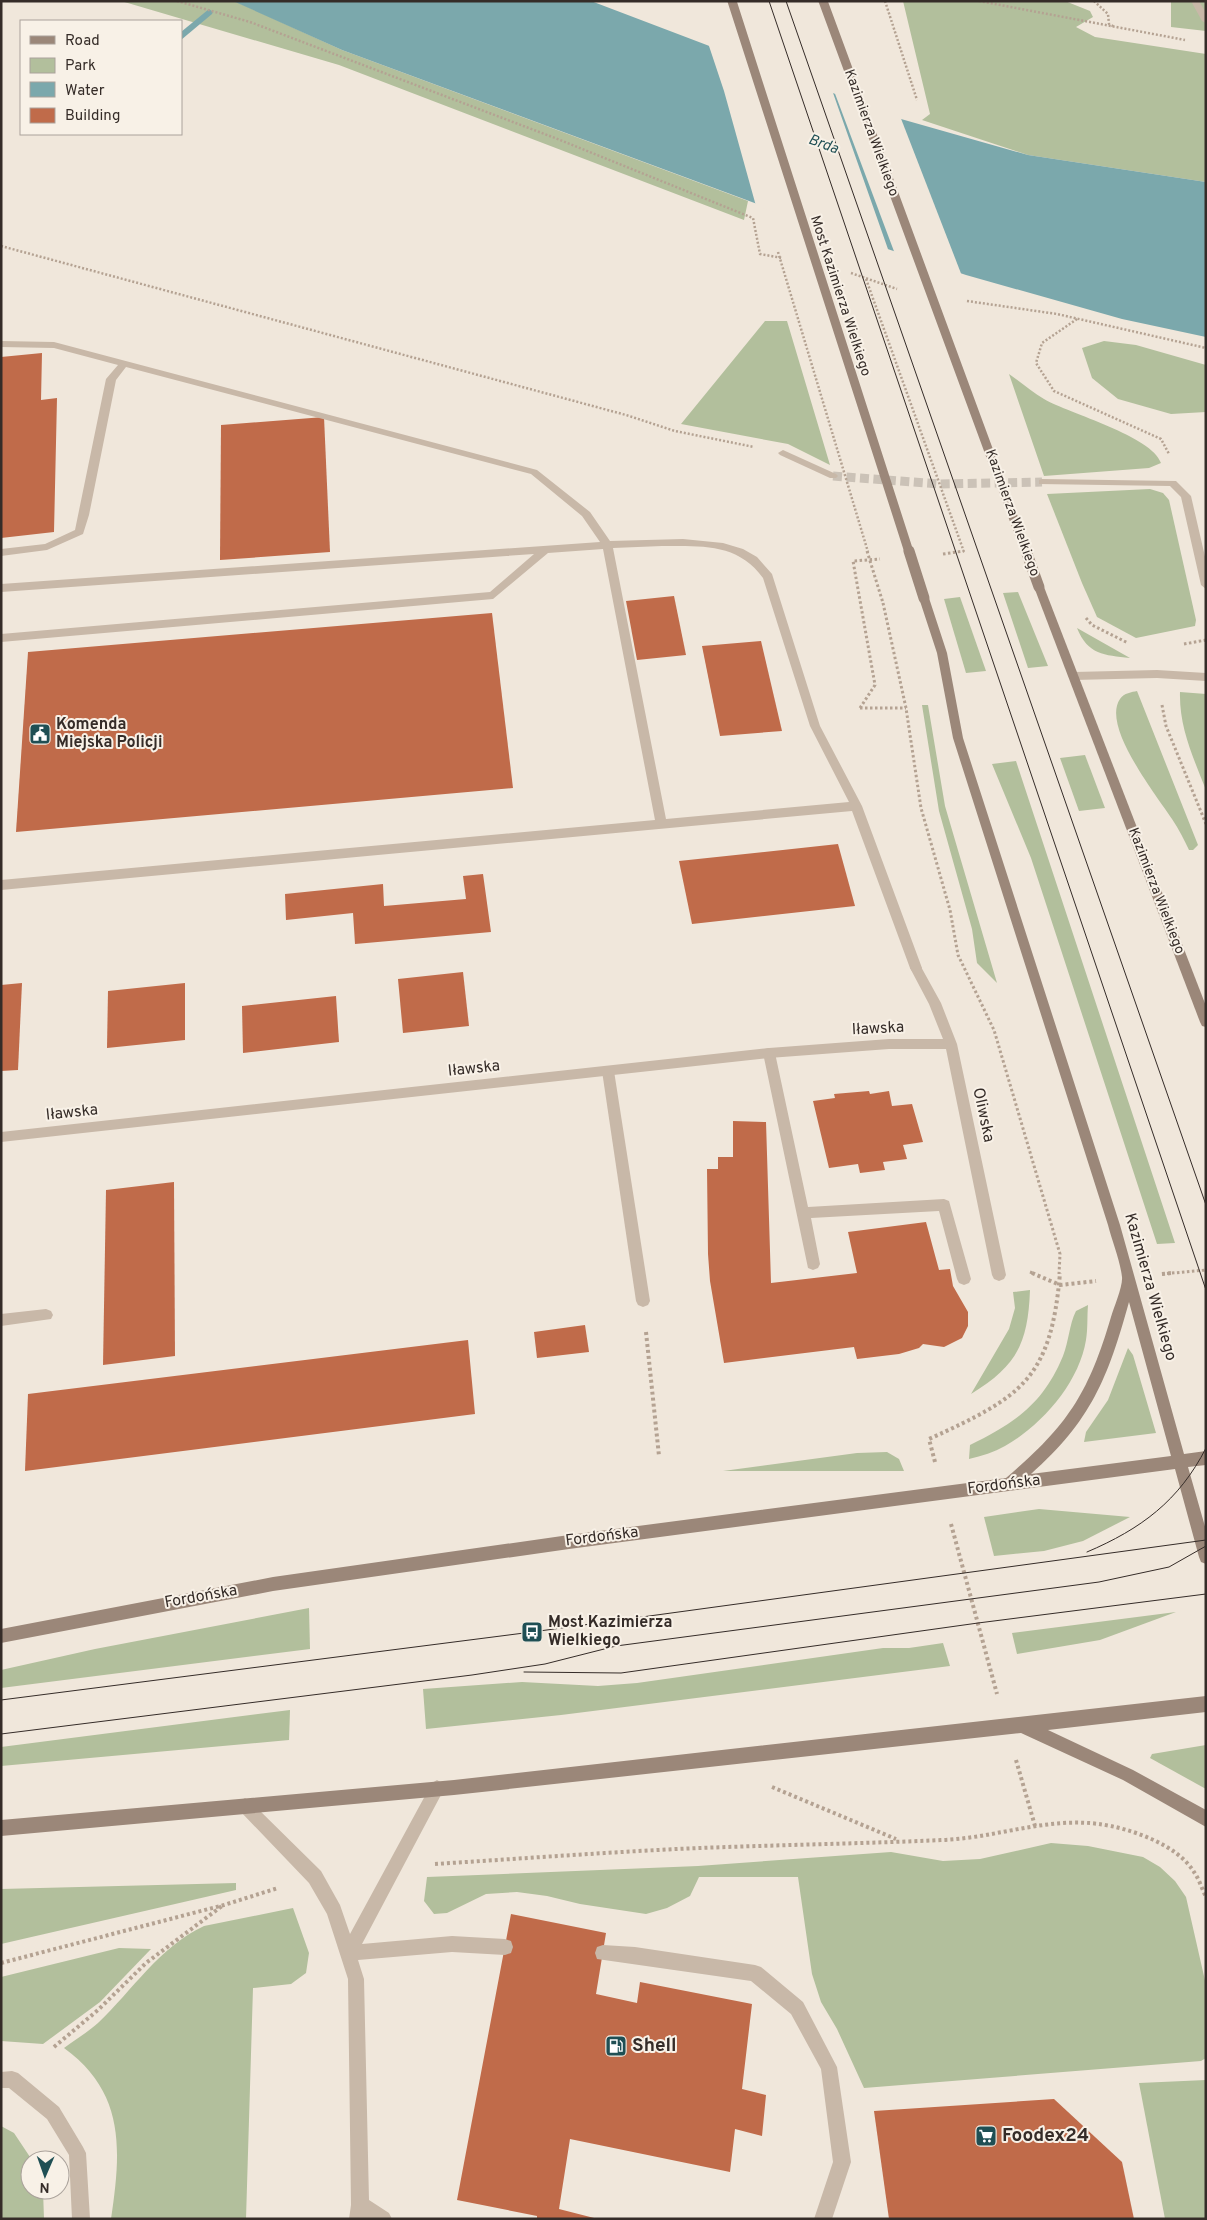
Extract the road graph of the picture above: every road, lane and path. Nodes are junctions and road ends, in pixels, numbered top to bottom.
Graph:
1 (176, 1) edge
2 (732, 1) edge
3 (823, 1) edge
4 (885, 1) edge
5 (979, 1) edge
6 (1094, 1) edge
7 (1196, 1) edge
8 (1206, 22) edge
9 (1116, 27) junction
10 (1190, 40) dead end
11 (917, 100) dead end
12 (776, 244) dead end
13 (1, 246) edge
14 (789, 259) dead end
15 (844, 270) dead end
16 (866, 278) junction
17 (899, 290) dead end
18 (961, 300) dead end
19 (1078, 318) junction
20 (1, 344) edge
21 (1206, 348) edge
22 (125, 363) junction
23 (782, 453) joint
24 (833, 476) tunnel mouth
25 (1042, 482) tunnel mouth
26 (1173, 483) junction
27 (608, 545) junction
28 (546, 549) junction
29 (964, 552) dead end
30 (1, 553) edge
31 (853, 561) dead end
32 (1206, 585) edge
33 (1, 588) edge
34 (924, 598) joint
35 (1083, 614) dead end
36 (1, 638) edge
37 (1130, 645) dead end
38 (1074, 676) junction
39 (1206, 677) edge
40 (1161, 700) dead end
41 (906, 708) junction
42 (856, 806) junction
43 (661, 824) junction
44 (1206, 824) edge
45 (1, 885) edge
46 (1206, 1022) edge
47 (951, 1044) junction
48 (769, 1052) junction
49 (608, 1071) junction
50 (1, 1137) edge
51 (803, 1212) junction
52 (813, 1264) dead end
53 (1206, 1270) edge
54 (1031, 1272) dead end
55 (1166, 1274) dead end
56 (999, 1275) dead end
57 (1129, 1277) junction
58 (964, 1279) dead end
59 (1087, 1282) dead end
60 (1060, 1285) junction
61 (643, 1301) joint
62 (46, 1315) dead end
63 (1, 1320) edge
64 (659, 1456) dead end
65 (1206, 1458) edge
66 (1180, 1462) junction
67 (936, 1466) dead end
68 (1008, 1484) junction
69 (950, 1521) dead end
70 (1206, 1557) edge
71 (1, 1636) edge
72 (988, 1659) dead end
73 (1206, 1704) edge
74 (1021, 1725) junction
75 (762, 1783) dead end
76 (437, 1788) junction
77 (1027, 1799) dead end
78 (245, 1806) junction
79 (1206, 1819) edge
80 (1035, 1826) junction
81 (1, 1828) edge
82 (898, 1840) junction
83 (395, 1869) junction
84 (315, 1877) junction
85 (1206, 1897) edge
86 (224, 1904) junction
87 (505, 1947) dead end
88 (603, 1953) dead end
89 (348, 1954) junction
90 (1, 1963) edge
91 (54, 2047) dead end
92 (1, 2080) edge
93 (359, 2212) edge
94 (81, 2219) edge
95 (383, 2219) edge
96 (822, 2219) edge

1 - 14 path
2 - 34 main road, Most Kazimierza Wielkiego, bridge
3 - 38 main road, Kazimierza Wielkiego, bridge
4 - 11 path
5 - 9 path
6 - 9 path
7 - 8 street
9 - 10 path
12 - 41 path, bridge
13 - 23 path
15 - 16 path
16 - 17 path
16 - 29 path
18 - 19 path
19 - 21 path
19 - 26 path
20 - 22 street
22 - 27 street
22 - 30 street
23 - 24 street
25 - 26 street
26 - 32 street
27 - 28 street, Oliwska
27 - 42 street, Oliwska
27 - 43 street
28 - 33 street, Oliwska
28 - 36 street
31 - 41 path
34 - 57 main road, Kazimierza Wielkiego
35 - 37 path
38 - 39 street
38 - 46 main road, Kazimierza Wielkiego
40 - 44 path
41 - 60 path
42 - 43 street
42 - 47 street, Oliwska
43 - 45 street
47 - 48 street, Iławska
47 - 56 street, Oliwska
48 - 49 street, Iławska
48 - 51 street
49 - 50 street, Iławska
49 - 61 street
51 - 52 street
51 - 58 street
53 - 55 path
54 - 60 path
57 - 66 main road, Kazimierza Wielkiego
57 - 68 main road
59 - 60 path
60 - 67 path
61 - 64 path
62 - 63 street
65 - 66 main road, Fordońska
66 - 68 main road, Fordońska
66 - 70 main road, Kazimierza Wielkiego
68 - 71 main road, Fordońska
69 - 72 path
73 - 74 main road
74 - 76 main road
74 - 79 main road
75 - 82 path
76 - 78 main road
76 - 83 street
77 - 80 path
78 - 81 main road
78 - 84 street
80 - 82 path
80 - 85 path
82 - 83 path
83 - 89 street
84 - 86 path
84 - 89 street
86 - 90 path
86 - 91 path
87 - 89 street
88 - 96 street
89 - 93 street
92 - 94 street
93 - 95 street

